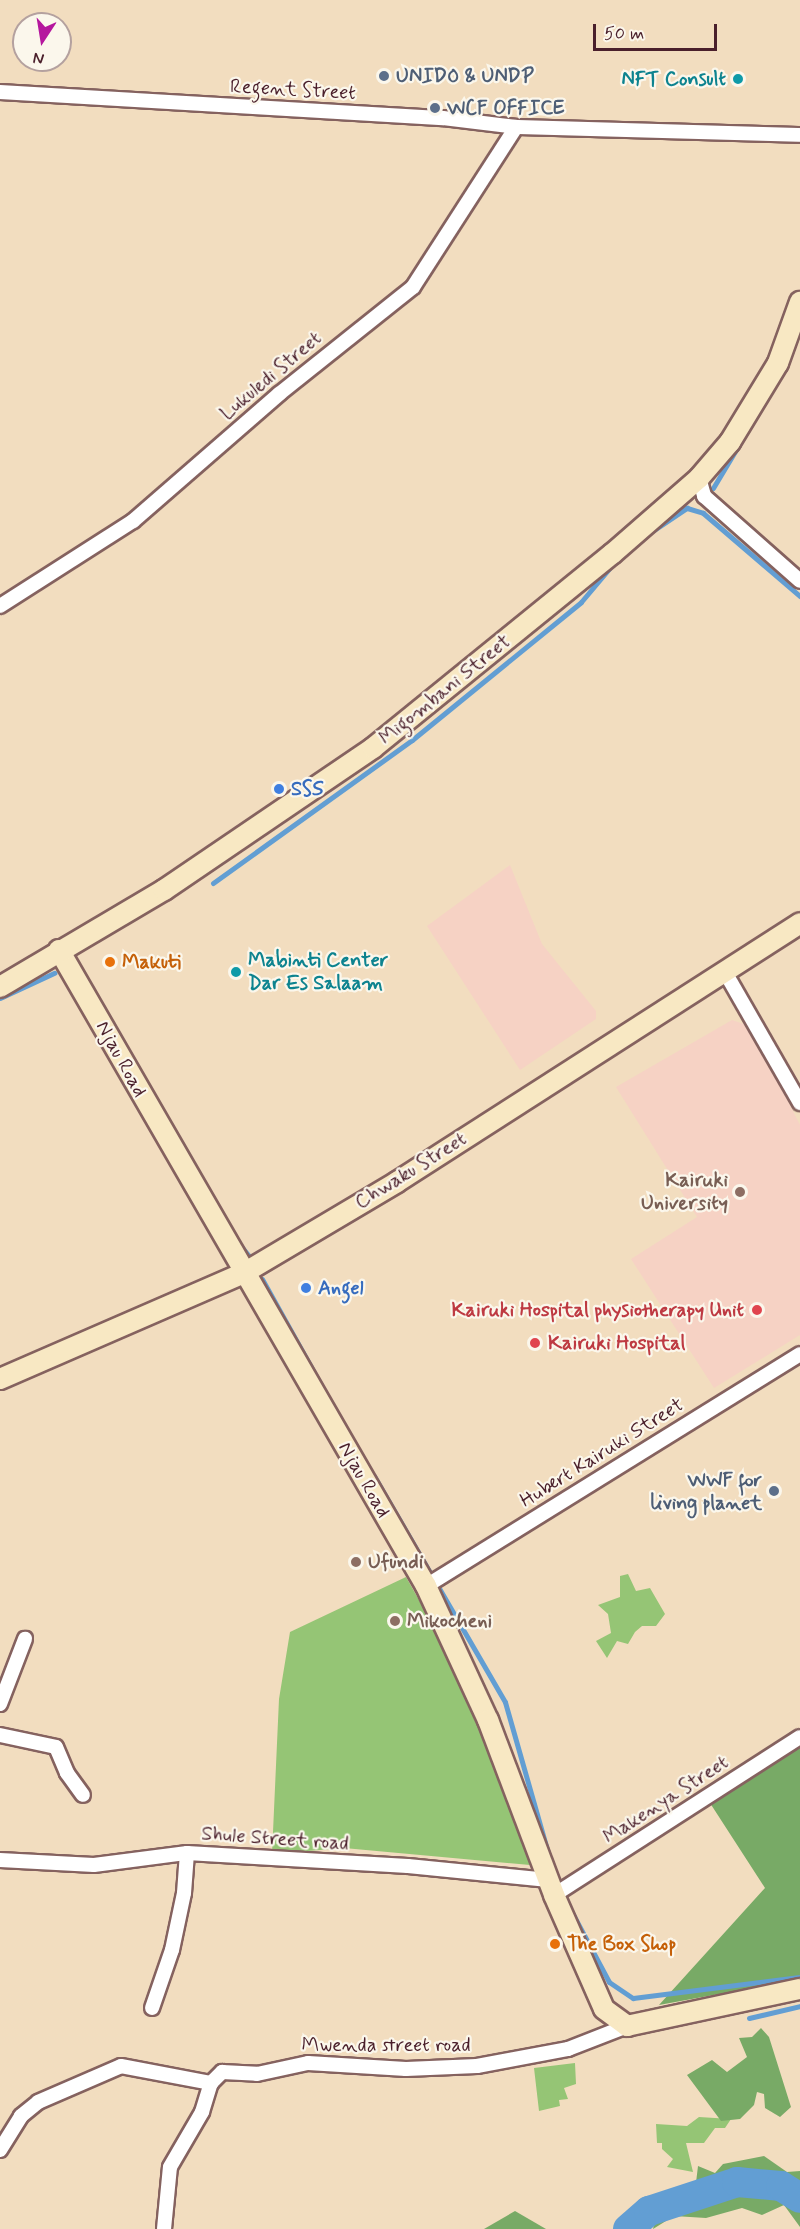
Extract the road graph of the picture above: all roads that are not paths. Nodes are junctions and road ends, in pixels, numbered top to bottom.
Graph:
1 (0, 92) edge
2 (516, 127) junction
3 (800, 135) edge
4 (800, 302) edge
5 (699, 478) junction
6 (800, 581) edge
7 (0, 606) edge
8 (800, 923) edge
9 (59, 950) junction
10 (725, 972) junction
11 (0, 987) edge
12 (800, 1103) edge
13 (244, 1273) junction
14 (800, 1354) edge
15 (0, 1378) edge
16 (426, 1586) junction
17 (25, 1639) dead end
18 (0, 1704) edge
19 (0, 1735) edge
20 (800, 1737) edge
21 (83, 1795) dead end
22 (187, 1853) junction
23 (0, 1860) edge
24 (551, 1888) junction
25 (800, 1989) edge
26 (152, 2008) dead end
27 (627, 2026) junction
28 (211, 2083) junction
29 (0, 2150) edge
30 (164, 2229) edge

1 - 2 street, Regent Street
2 - 3 street, Regent Street
2 - 7 street, Lukuledi Street
4 - 5 main road, Migombani Street
5 - 6 street
5 - 9 main road, Migombani Street
8 - 10 main road, Chwaku Street
9 - 11 main road, Migombani Street
9 - 13 main road, Njau Road
10 - 12 street
10 - 13 main road, Chwaku Street
13 - 15 main road, Chwaku Street
13 - 16 main road, Njau Road
14 - 16 street, Hubert Kairuki Street
16 - 24 main road, Njau Road
17 - 18 street
19 - 21 street
20 - 24 street, Makenya Street
22 - 23 street, Shule Street road
22 - 24 street, Shule Street road
22 - 26 street
24 - 27 main road, Njau Road
25 - 27 main road
27 - 28 street, Mwenda street road
28 - 29 street
28 - 30 street

